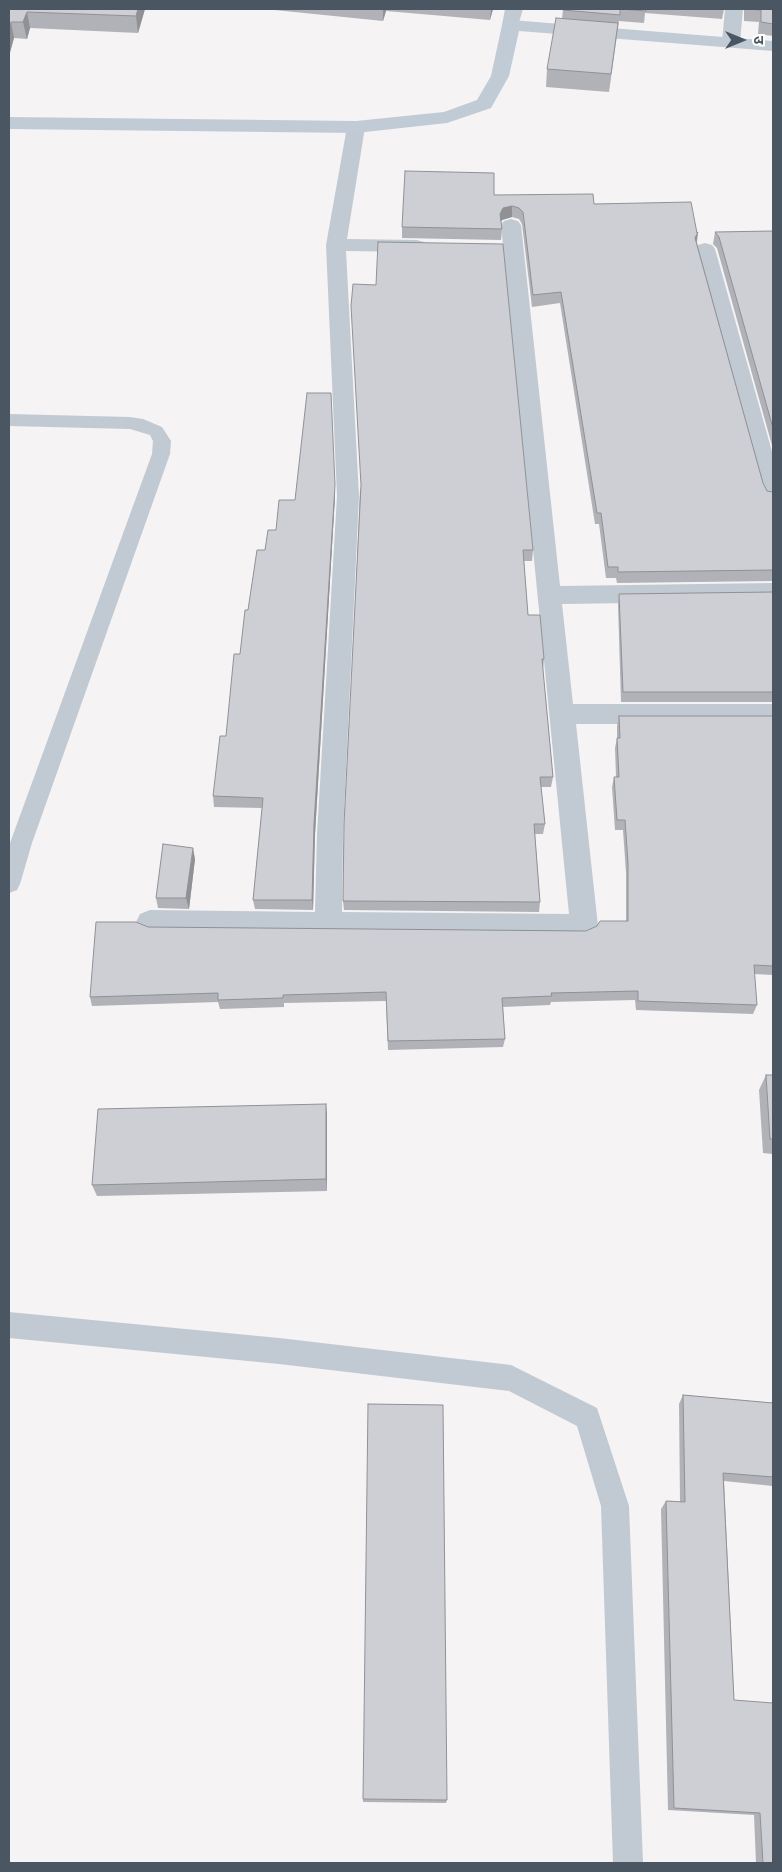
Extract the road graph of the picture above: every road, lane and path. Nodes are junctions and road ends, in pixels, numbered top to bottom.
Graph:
1 (734, 9) edge
2 (512, 17) edge
3 (731, 42) junction
4 (773, 46) edge
5 (9, 123) edge
6 (356, 127) junction
7 (506, 240) dead end
8 (336, 245) junction
9 (434, 246) edge
10 (705, 249) dead end
11 (9, 420) edge
12 (773, 494) edge
13 (773, 592) edge
14 (550, 595) junction
15 (562, 714) junction
16 (773, 714) edge
17 (9, 884) edge
18 (150, 922) dead end
19 (328, 922) junction
20 (9, 1325) edge
21 (628, 1863) edge

1 - 3 street
2 - 3 street
2 - 6 street
3 - 4 street
5 - 6 street
6 - 8 street
7 - 14 street
8 - 9 street
8 - 19 street
10 - 12 street
11 - 17 lane
13 - 14 street
14 - 15 street
15 - 16 street
15 - 19 street
18 - 19 street
20 - 21 lane

